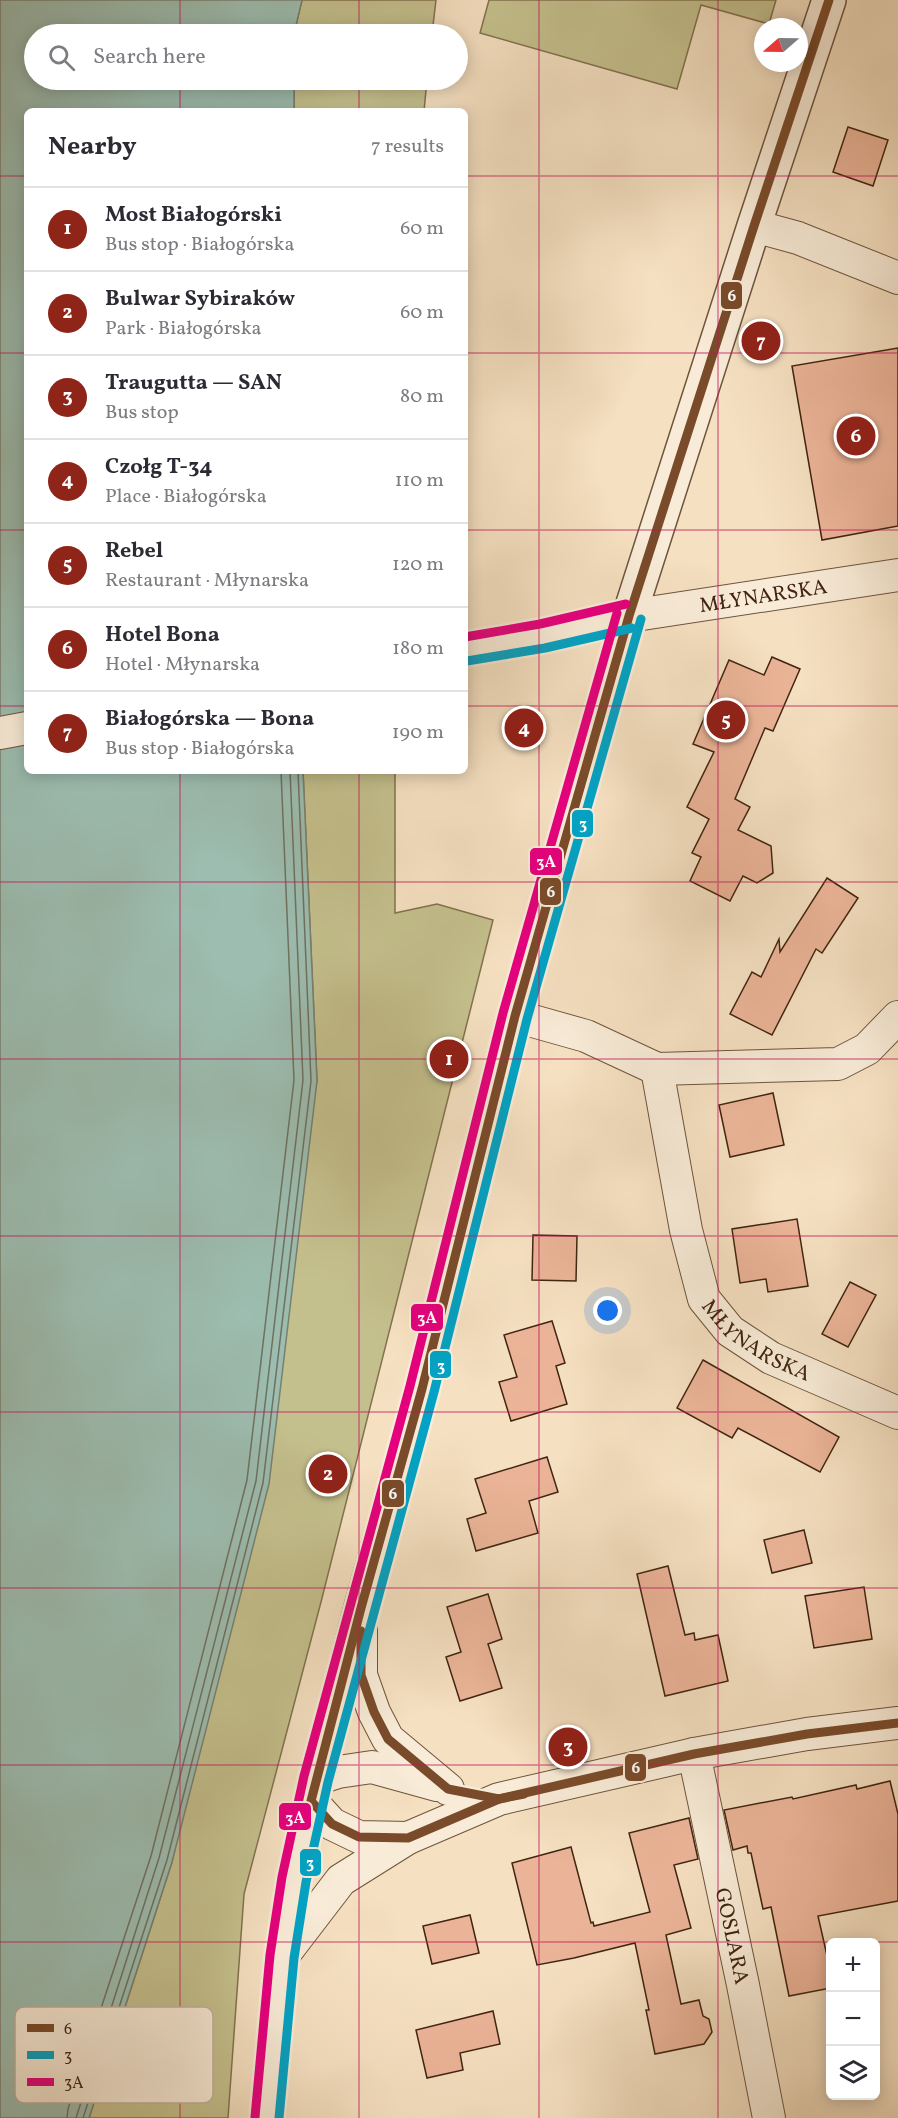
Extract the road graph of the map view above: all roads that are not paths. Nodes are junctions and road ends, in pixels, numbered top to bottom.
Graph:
1 (829, 0) edge
2 (754, 226) junction
3 (898, 278) edge
4 (898, 575) edge
5 (629, 616) junction
6 (468, 648) edge
7 (24, 729) edge
8 (0, 733) edge
9 (515, 1016) junction
10 (898, 1017) edge
11 (657, 1069) junction
12 (898, 1413) edge
13 (361, 1608) junction
14 (898, 1723) edge
15 (694, 1754) junction
16 (448, 1789) junction
17 (314, 1790) junction
18 (499, 1799) junction
19 (408, 1838) junction
20 (282, 1957) junction
21 (267, 2118) edge
22 (769, 2118) edge

1 - 2 street
2 - 3 street
2 - 5 street
4 - 5 street, MŁYNARSKA
5 - 6 street, MŁYNARSKA
5 - 9 street
7 - 8 street
9 - 11 street
9 - 13 street
10 - 11 street
11 - 12 street, MŁYNARSKA
13 - 16 street
13 - 17 street
14 - 15 street
15 - 18 street
15 - 22 street, GOSLARA
16 - 17 street
16 - 18 street
17 - 19 street
17 - 20 street
18 - 19 street
19 - 20 street
20 - 21 street

